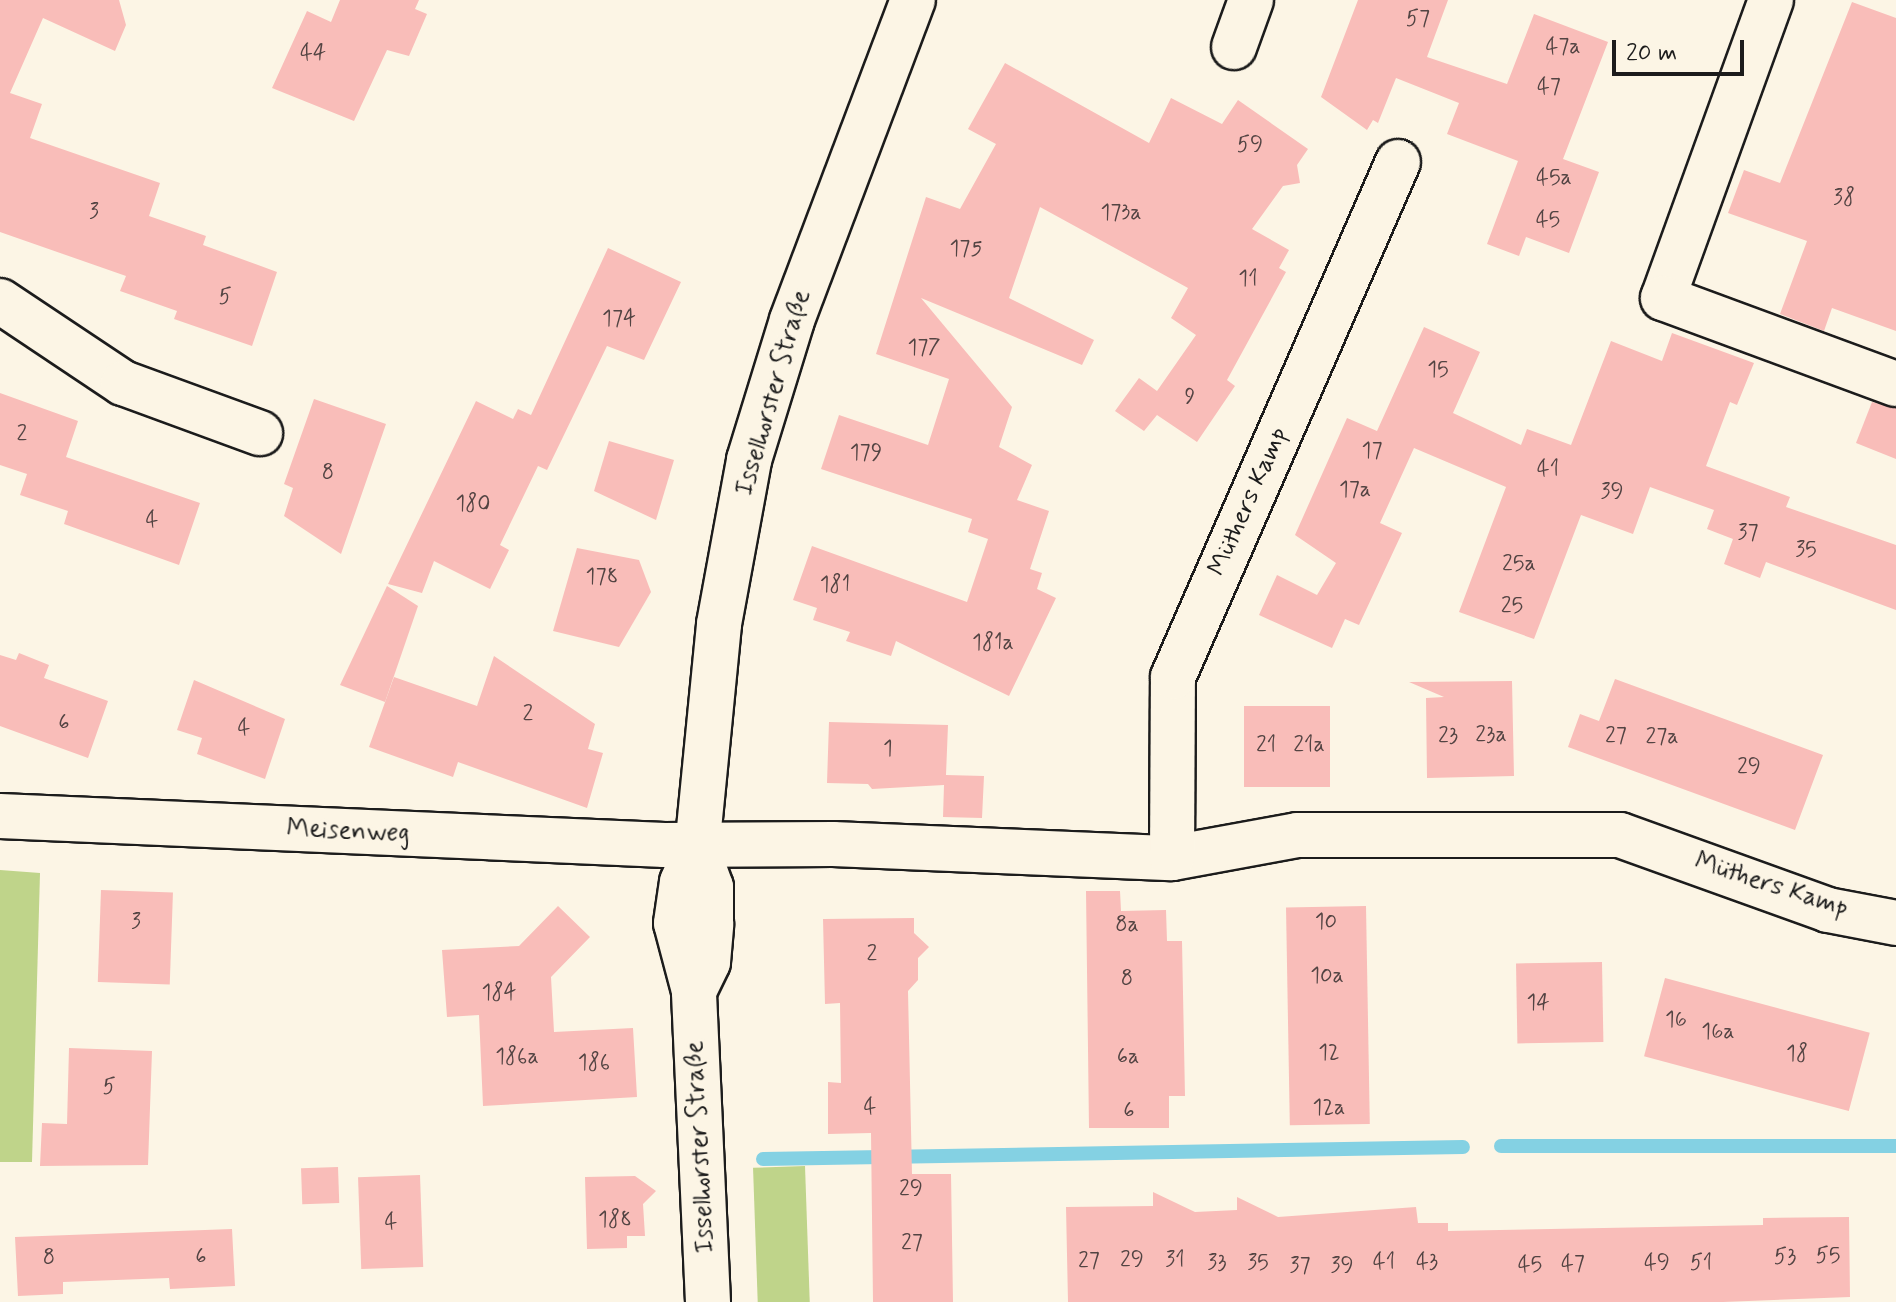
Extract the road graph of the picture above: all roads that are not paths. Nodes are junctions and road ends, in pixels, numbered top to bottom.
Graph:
1 (913, 0) edge
2 (1251, 0) edge
3 (1771, 0) edge
4 (1234, 47) dead end
5 (1398, 162) dead end
6 (0, 301) edge
7 (1896, 384) edge
8 (260, 433) dead end
9 (0, 816) edge
10 (697, 846) junction
11 (1172, 858) junction
12 (1896, 923) edge
13 (708, 1302) edge

1 - 10 street, Isselhorster Straße
2 - 4 street
3 - 7 street
5 - 11 street, Müthers Kamp
6 - 8 street
9 - 10 street, Meisenweg
10 - 11 street, Müthers Kamp
10 - 13 street, Isselhorster Straße
11 - 12 street, Müthers Kamp

